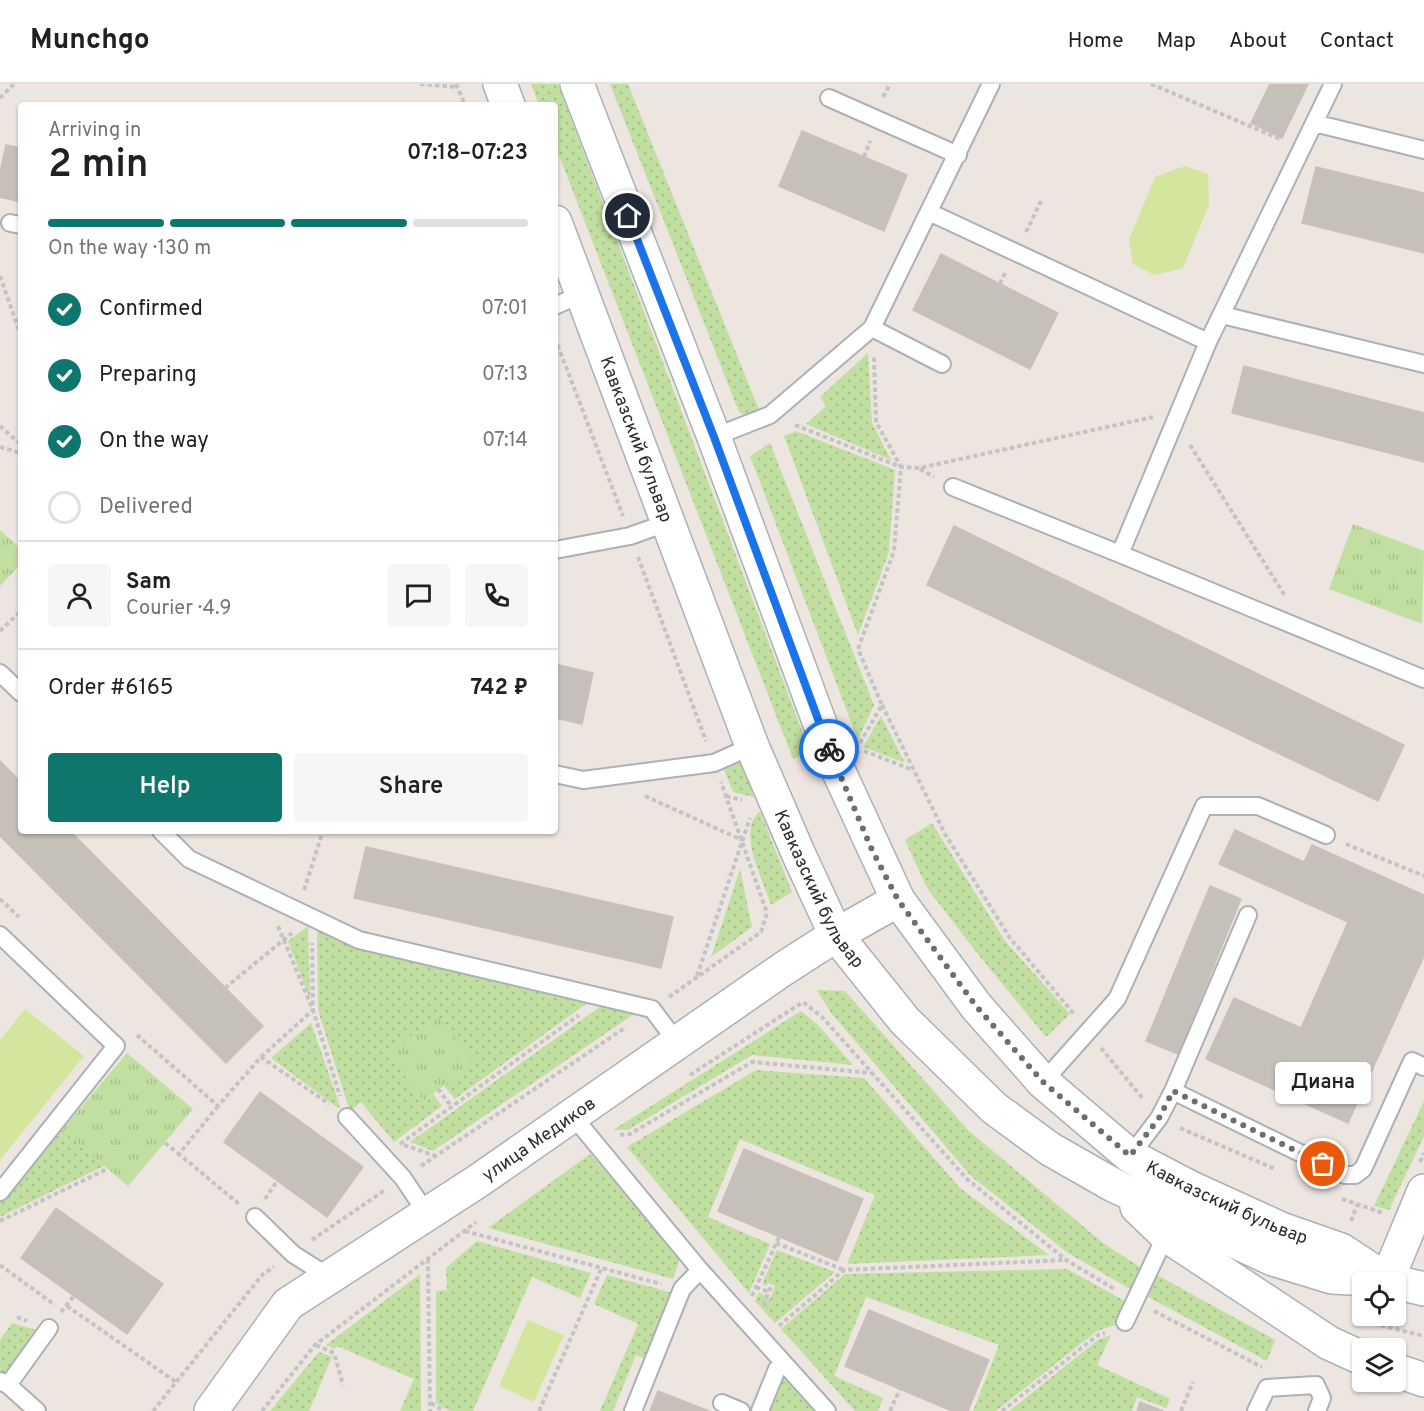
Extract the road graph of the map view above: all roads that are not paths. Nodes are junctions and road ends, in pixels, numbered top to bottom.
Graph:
1 (500, 84) edge
2 (577, 84) edge
3 (991, 84) edge
4 (1333, 84) edge
5 (829, 98) dead end
6 (507, 102) edge
7 (1314, 123) junction
8 (1424, 150) edge
9 (958, 155) junction
10 (929, 212) junction
11 (558, 238) edge
12 (569, 299) edge
13 (1222, 315) junction
14 (877, 330) junction
15 (1208, 342) junction
16 (942, 364) dead end
17 (1424, 364) edge
18 (714, 437) junction
19 (953, 488) dead end
20 (669, 522) junction
21 (558, 549) edge
22 (1120, 554) junction
23 (0, 673) edge
24 (1424, 679) edge
25 (18, 690) edge
26 (752, 746) junction
27 (558, 775) edge
28 (164, 834) edge
29 (1326, 835) road end
30 (898, 900) junction
31 (1248, 915) dead end
32 (836, 935) junction
33 (2, 942) edge
34 (676, 1041) junction
35 (1424, 1067) edge
36 (1043, 1082) junction
37 (1173, 1091) junction
38 (572, 1115) junction
39 (347, 1117) road end
40 (1130, 1156) junction
41 (1113, 1185) junction
42 (1424, 1191) edge
43 (0, 1192) edge
44 (427, 1214) junction
45 (255, 1217) road end
46 (1166, 1235) junction
47 (700, 1270) junction
48 (1375, 1272) edge
49 (1390, 1272) edge
50 (329, 1277) junction
51 (1352, 1278) edge
52 (1406, 1285) edge
53 (1424, 1289) edge
54 (1119, 1326) road end
55 (49, 1328) dead end
56 (1352, 1353) edge
57 (783, 1363) junction
58 (1406, 1374) edge
59 (1424, 1380) edge
60 (4, 1383) edge
61 (722, 1403) dead end
62 (37, 1411) edge
63 (211, 1411) edge
64 (633, 1411) edge
65 (741, 1411) edge
66 (760, 1411) edge
67 (826, 1411) edge
68 (1257, 1411) edge
69 (1317, 1411) edge

1 - 6 main road
2 - 18 main road, Кавказский бульвар
3 - 9 lane
4 - 7 lane
5 - 9 lane
7 - 8 lane
7 - 13 lane
9 - 10 lane
10 - 14 lane
10 - 15 lane
11 - 12 main road, Кавказский бульвар
12 - 20 main road, Кавказский бульвар
13 - 15 lane
13 - 17 lane
14 - 16 lane
14 - 18 lane
15 - 22 lane
18 - 30 main road, Кавказский бульвар
19 - 22 lane
20 - 21 lane
20 - 26 main road, Кавказский бульвар
22 - 24 lane
23 - 25 lane
26 - 27 lane
26 - 32 main road, Кавказский бульвар
28 - 34 lane
29 - 36 lane
30 - 32 main road, улица Медиков
30 - 36 main road, Кавказский бульвар
31 - 37 lane
32 - 34 main road, улица Медиков
32 - 41 main road, Кавказский бульвар
33 - 43 lane
34 - 38 main road, улица Медиков
35 - 37 lane
36 - 40 main road, Кавказский бульвар
37 - 40 lane
38 - 44 main road, улица Медиков
38 - 47 lane
39 - 44 lane
40 - 48 main road, Кавказский бульвар
41 - 46 main road
41 - 51 main road, Кавказский бульвар
42 - 49 main road
44 - 50 main road, улица Медиков
45 - 50 lane
46 - 54 lane
46 - 56 main road
47 - 57 lane
47 - 64 lane
50 - 63 main road, улица Медиков
52 - 53 main road, Кавказский бульвар
55 - 60 lane
57 - 66 lane
57 - 67 lane
58 - 59 main road
60 - 62 lane
61 - 65 lane
68 - 69 lane

